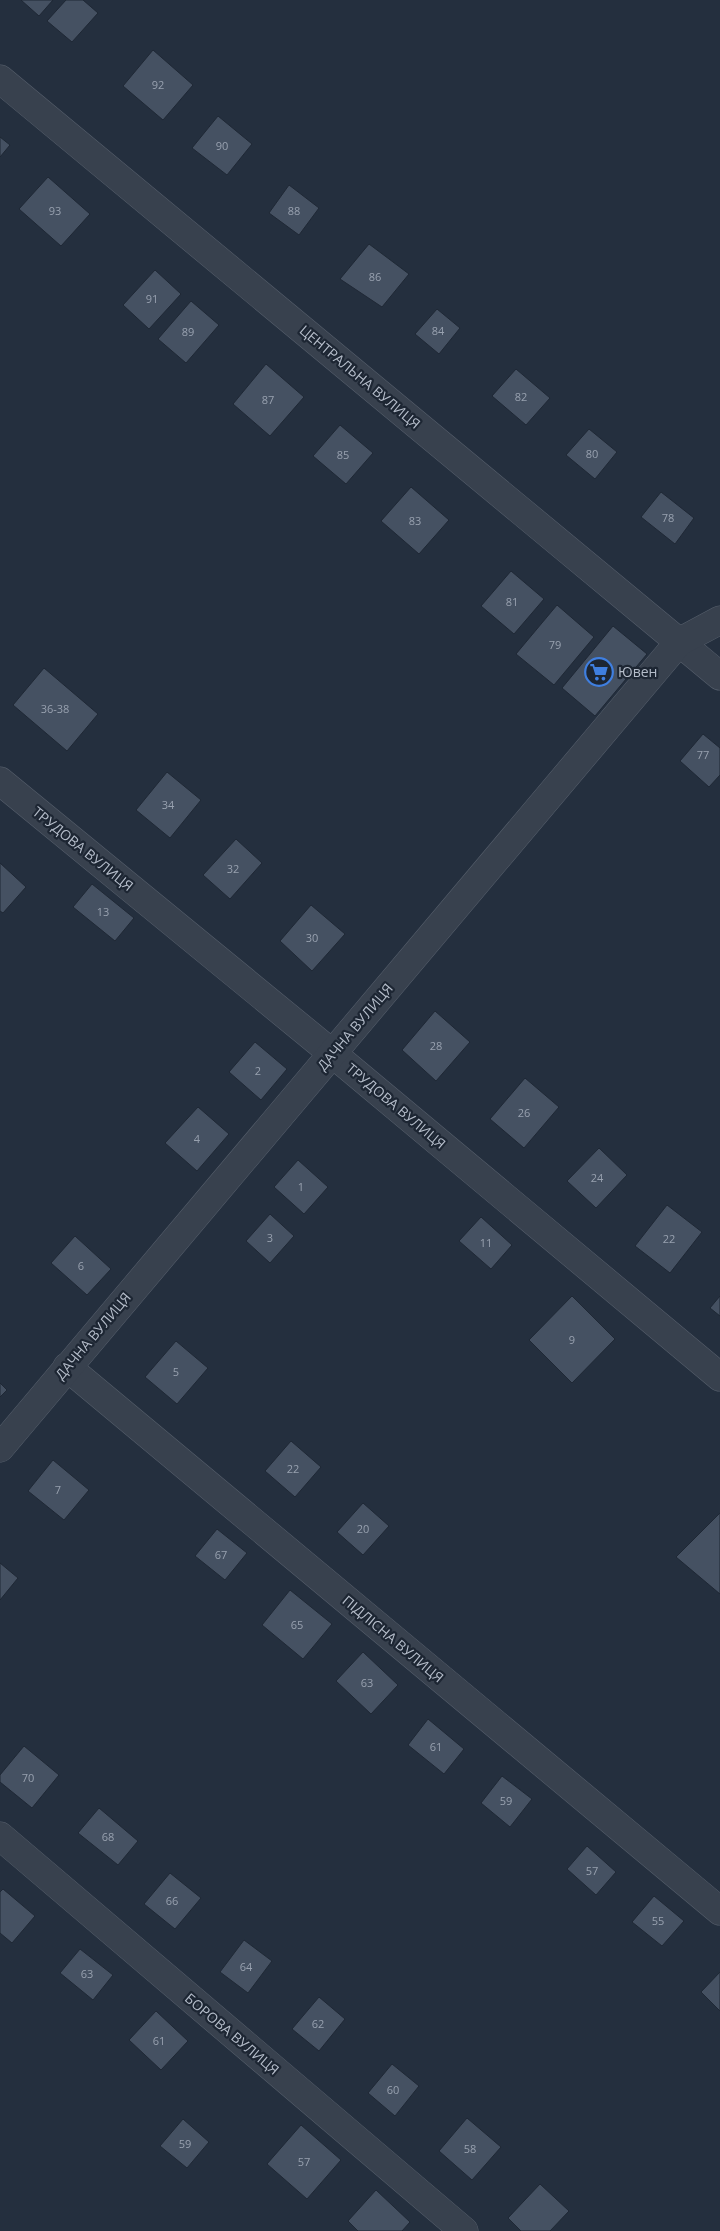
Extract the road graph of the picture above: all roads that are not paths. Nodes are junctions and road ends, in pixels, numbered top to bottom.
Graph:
1 (0, 79) edge
2 (720, 620) edge
3 (679, 642) junction
4 (720, 676) edge
5 (0, 781) edge
6 (333, 1054) junction
7 (67, 1367) junction
8 (720, 1377) edge
9 (0, 1448) edge
10 (0, 1836) edge
11 (720, 1911) edge
12 (464, 2231) edge

1 - 3 street, ЦЕНТРАЛЬНА ВУЛИЦЯ
2 - 3 street, ДАЧНА ВУЛИЦЯ
3 - 4 street, ЦЕНТРАЛЬНА ВУЛИЦЯ
3 - 6 street, ДАЧНА ВУЛИЦЯ
5 - 6 street, ТРУДОВА ВУЛИЦЯ
6 - 7 street, ДАЧНА ВУЛИЦЯ
6 - 8 street, ТРУДОВА ВУЛИЦЯ
7 - 9 street, ДАЧНА ВУЛИЦЯ
7 - 11 street, ПІДЛІСНА ВУЛИЦЯ
10 - 12 street, БОРОВА ВУЛИЦЯ

